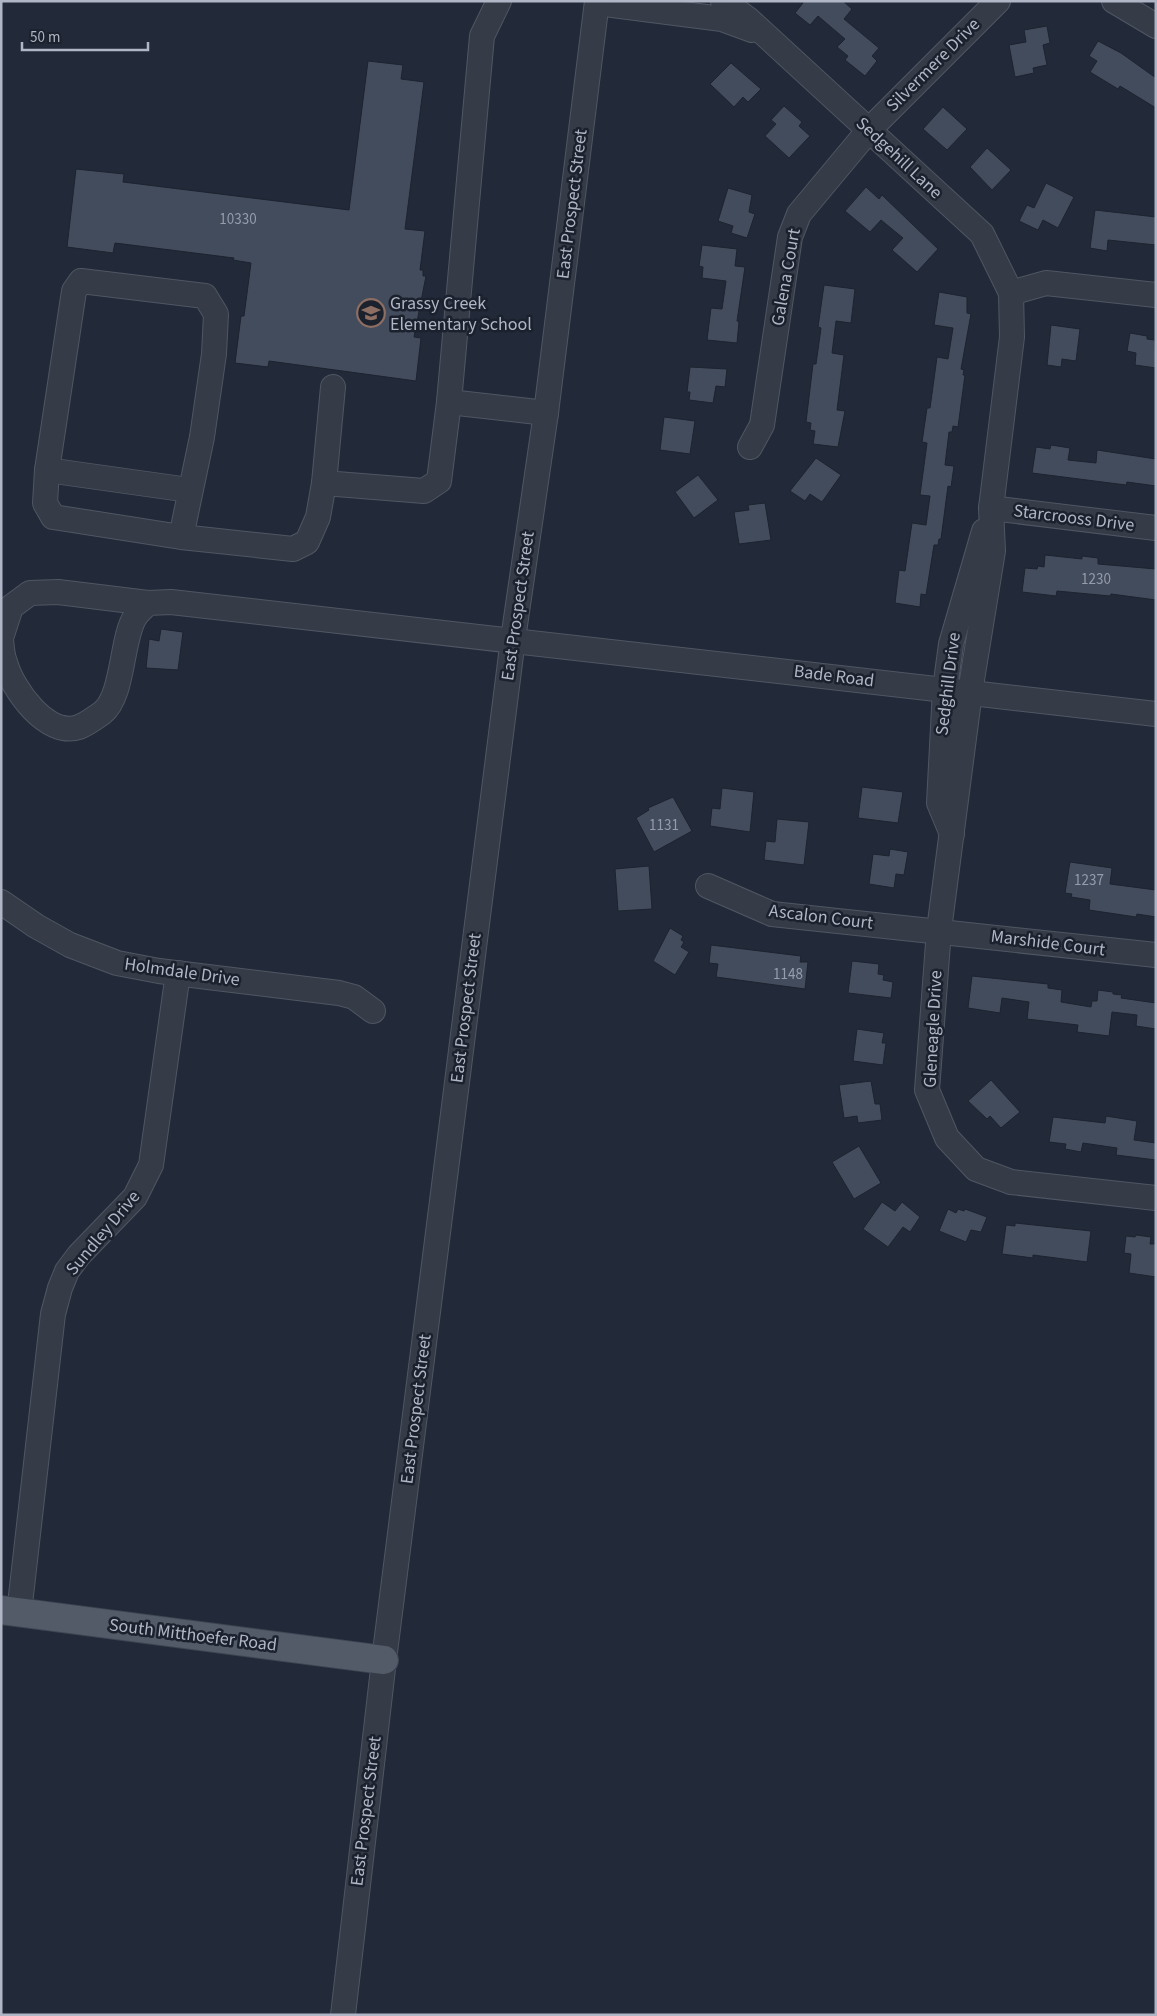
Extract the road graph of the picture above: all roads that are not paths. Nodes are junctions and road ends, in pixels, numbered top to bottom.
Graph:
1 (500, 1) edge
2 (723, 1) edge
3 (998, 1) edge
4 (1114, 1) edge
5 (597, 2) edge
6 (1156, 26) edge
7 (766, 38) junction
8 (869, 130) junction
9 (1012, 293) junction
10 (1156, 295) edge
11 (333, 387) dead end
12 (449, 402) junction
13 (546, 413) junction
14 (750, 447) dead end
15 (47, 470) junction
16 (324, 483) junction
17 (189, 490) junction
18 (991, 508) junction
19 (1156, 528) edge
20 (181, 537) junction
21 (148, 603) junction
22 (1, 639) edge
23 (513, 639) junction
24 (945, 689) junction
25 (970, 692) junction
26 (1156, 714) edge
27 (952, 834) junction
28 (708, 886) dead end
29 (1, 902) edge
30 (939, 930) junction
31 (1156, 955) edge
32 (178, 973) junction
33 (373, 1011) dead end
34 (1156, 1198) edge
35 (10, 1611) edge
36 (384, 1660) junction
37 (343, 2015) edge

1 - 12 street
2 - 7 street, Sedgehill Lane
3 - 8 street, Silvermere Drive
4 - 6 street
5 - 7 street, Sedgehill Lane
5 - 13 street, East Prospect Street
7 - 8 street, Sedgehill Lane
8 - 9 street, Sedgehill Lane
8 - 14 street, Galena Court
9 - 10 street
9 - 18 street, Sedghill Drive
11 - 16 street
12 - 13 street
12 - 16 street
13 - 23 street, East Prospect Street
15 - 17 street
15 - 17 street
15 - 20 street
16 - 20 street
17 - 20 street
18 - 19 street, Starcrooss Drive
18 - 24 street, Sedghill Drive
18 - 25 street, Sedghill Drive
21 - 22 street, Bade Road
21 - 22 street
21 - 23 street, Bade Road
23 - 24 street, Bade Road
23 - 36 street, East Prospect Street
24 - 25 street, Bade Road
24 - 27 street, Sedghill Drive
25 - 26 street, Bade Road
25 - 27 street, Sedghill Drive
27 - 30 street, Sedghill Drive
28 - 30 street, Ascalon Court
29 - 32 street, Holmdale Drive
30 - 31 street, Marshide Court
30 - 34 street, Gleneagle Drive
32 - 33 street, Holmdale Drive
32 - 35 street, Sundley Drive
35 - 36 main road, South Mitthoefer Road
36 - 37 street, East Prospect Street

